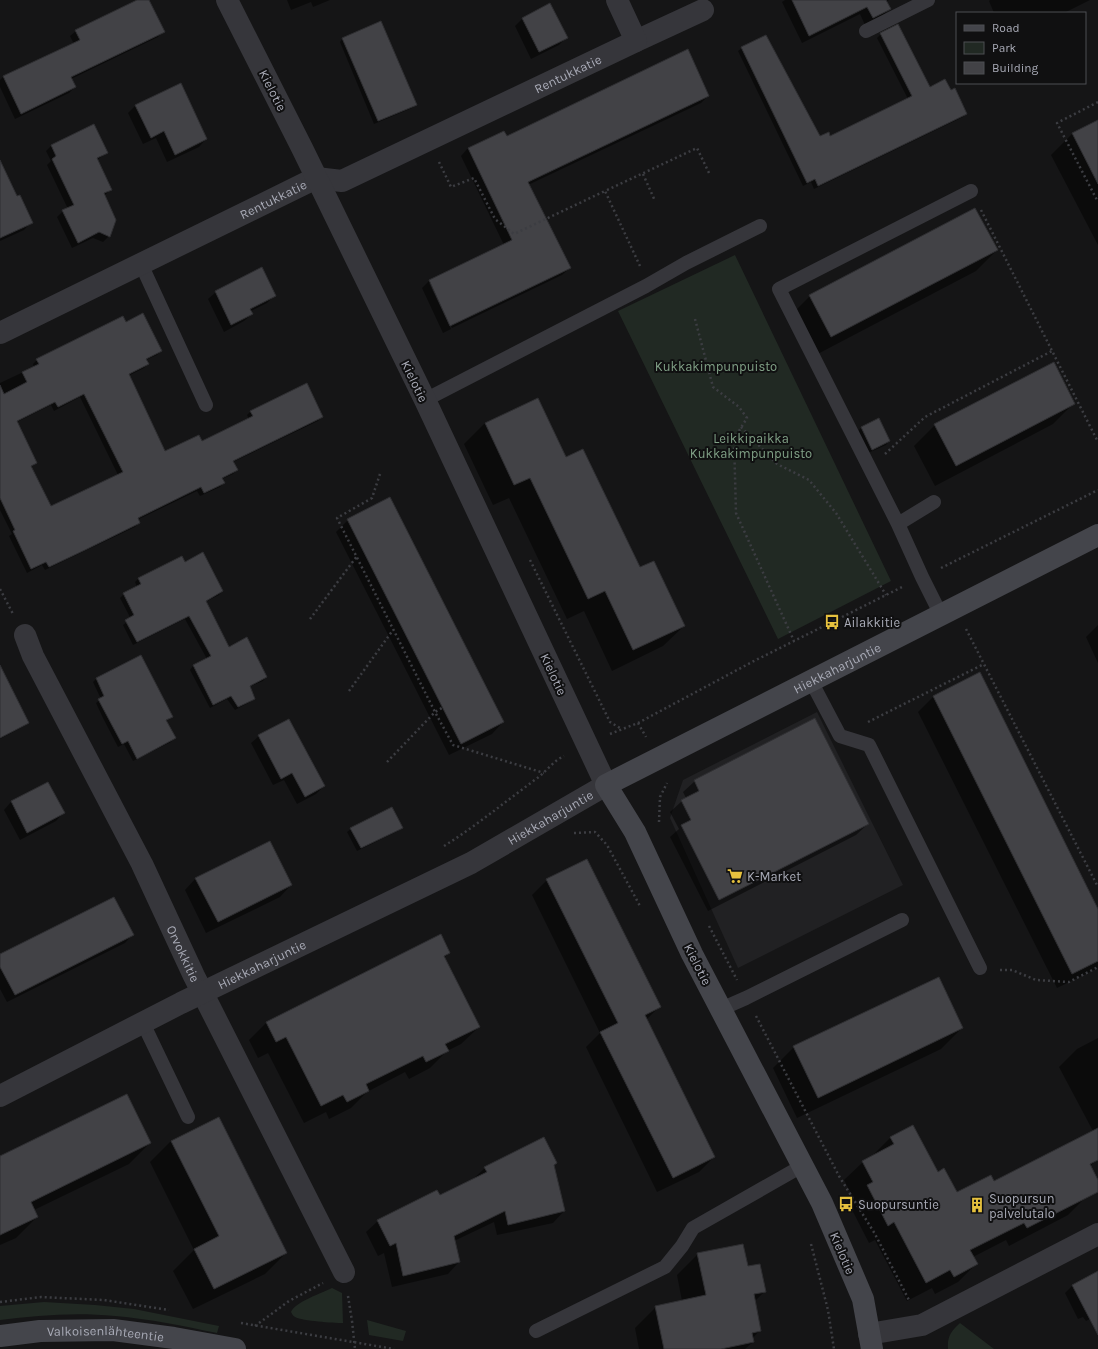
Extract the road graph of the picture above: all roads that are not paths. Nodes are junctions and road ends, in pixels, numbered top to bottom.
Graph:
1 (227, 0) edge
2 (618, 0) edge
3 (928, 0) edge
4 (703, 10) dead end
5 (866, 31) dead end
6 (636, 41) junction
7 (316, 178) junction
8 (971, 191) road end
9 (760, 226) dead end
10 (141, 264) junction
11 (0, 333) edge
12 (425, 400) junction
13 (206, 405) dead end
14 (934, 502) dead end
15 (898, 524) junction
16 (1098, 535) edge
17 (941, 615) junction
18 (25, 635) dead end
19 (811, 681) junction
20 (606, 785) junction
21 (902, 920) dead end
22 (980, 968) road end
23 (203, 994) junction
24 (721, 1009) junction
25 (143, 1023) junction
26 (0, 1096) edge
27 (188, 1117) dead end
28 (802, 1166) junction
29 (1098, 1234) edge
30 (344, 1272) road end
31 (536, 1331) dead end
32 (0, 1336) edge
33 (871, 1342) edge
34 (235, 1349) edge

1 - 7 street, Kielotie
2 - 6 street
3 - 5 lane
4 - 6 street, Rentukkatie
6 - 7 street, Rentukkatie
7 - 10 street, Rentukkatie
7 - 12 street, Kielotie
8 - 15 lane
9 - 12 lane
10 - 11 street, Rentukkatie
10 - 13 lane
12 - 20 street, Kielotie
14 - 15 lane
15 - 17 lane
16 - 17 street, Hiekkaharjuntie
17 - 19 street, Hiekkaharjuntie
18 - 23 street, Orvokkitie
19 - 20 street, Hiekkaharjuntie
19 - 22 lane
20 - 23 street, Hiekkaharjuntie
20 - 24 street, Kielotie
21 - 24 lane
23 - 25 street, Hiekkaharjuntie
23 - 30 street, Orvokkitie
24 - 28 street, Kielotie
25 - 26 street, Hiekkaharjuntie
25 - 27 lane
28 - 31 lane
28 - 33 street, Kielotie
29 - 33 street
32 - 34 street, Valkoisenlähteentie

